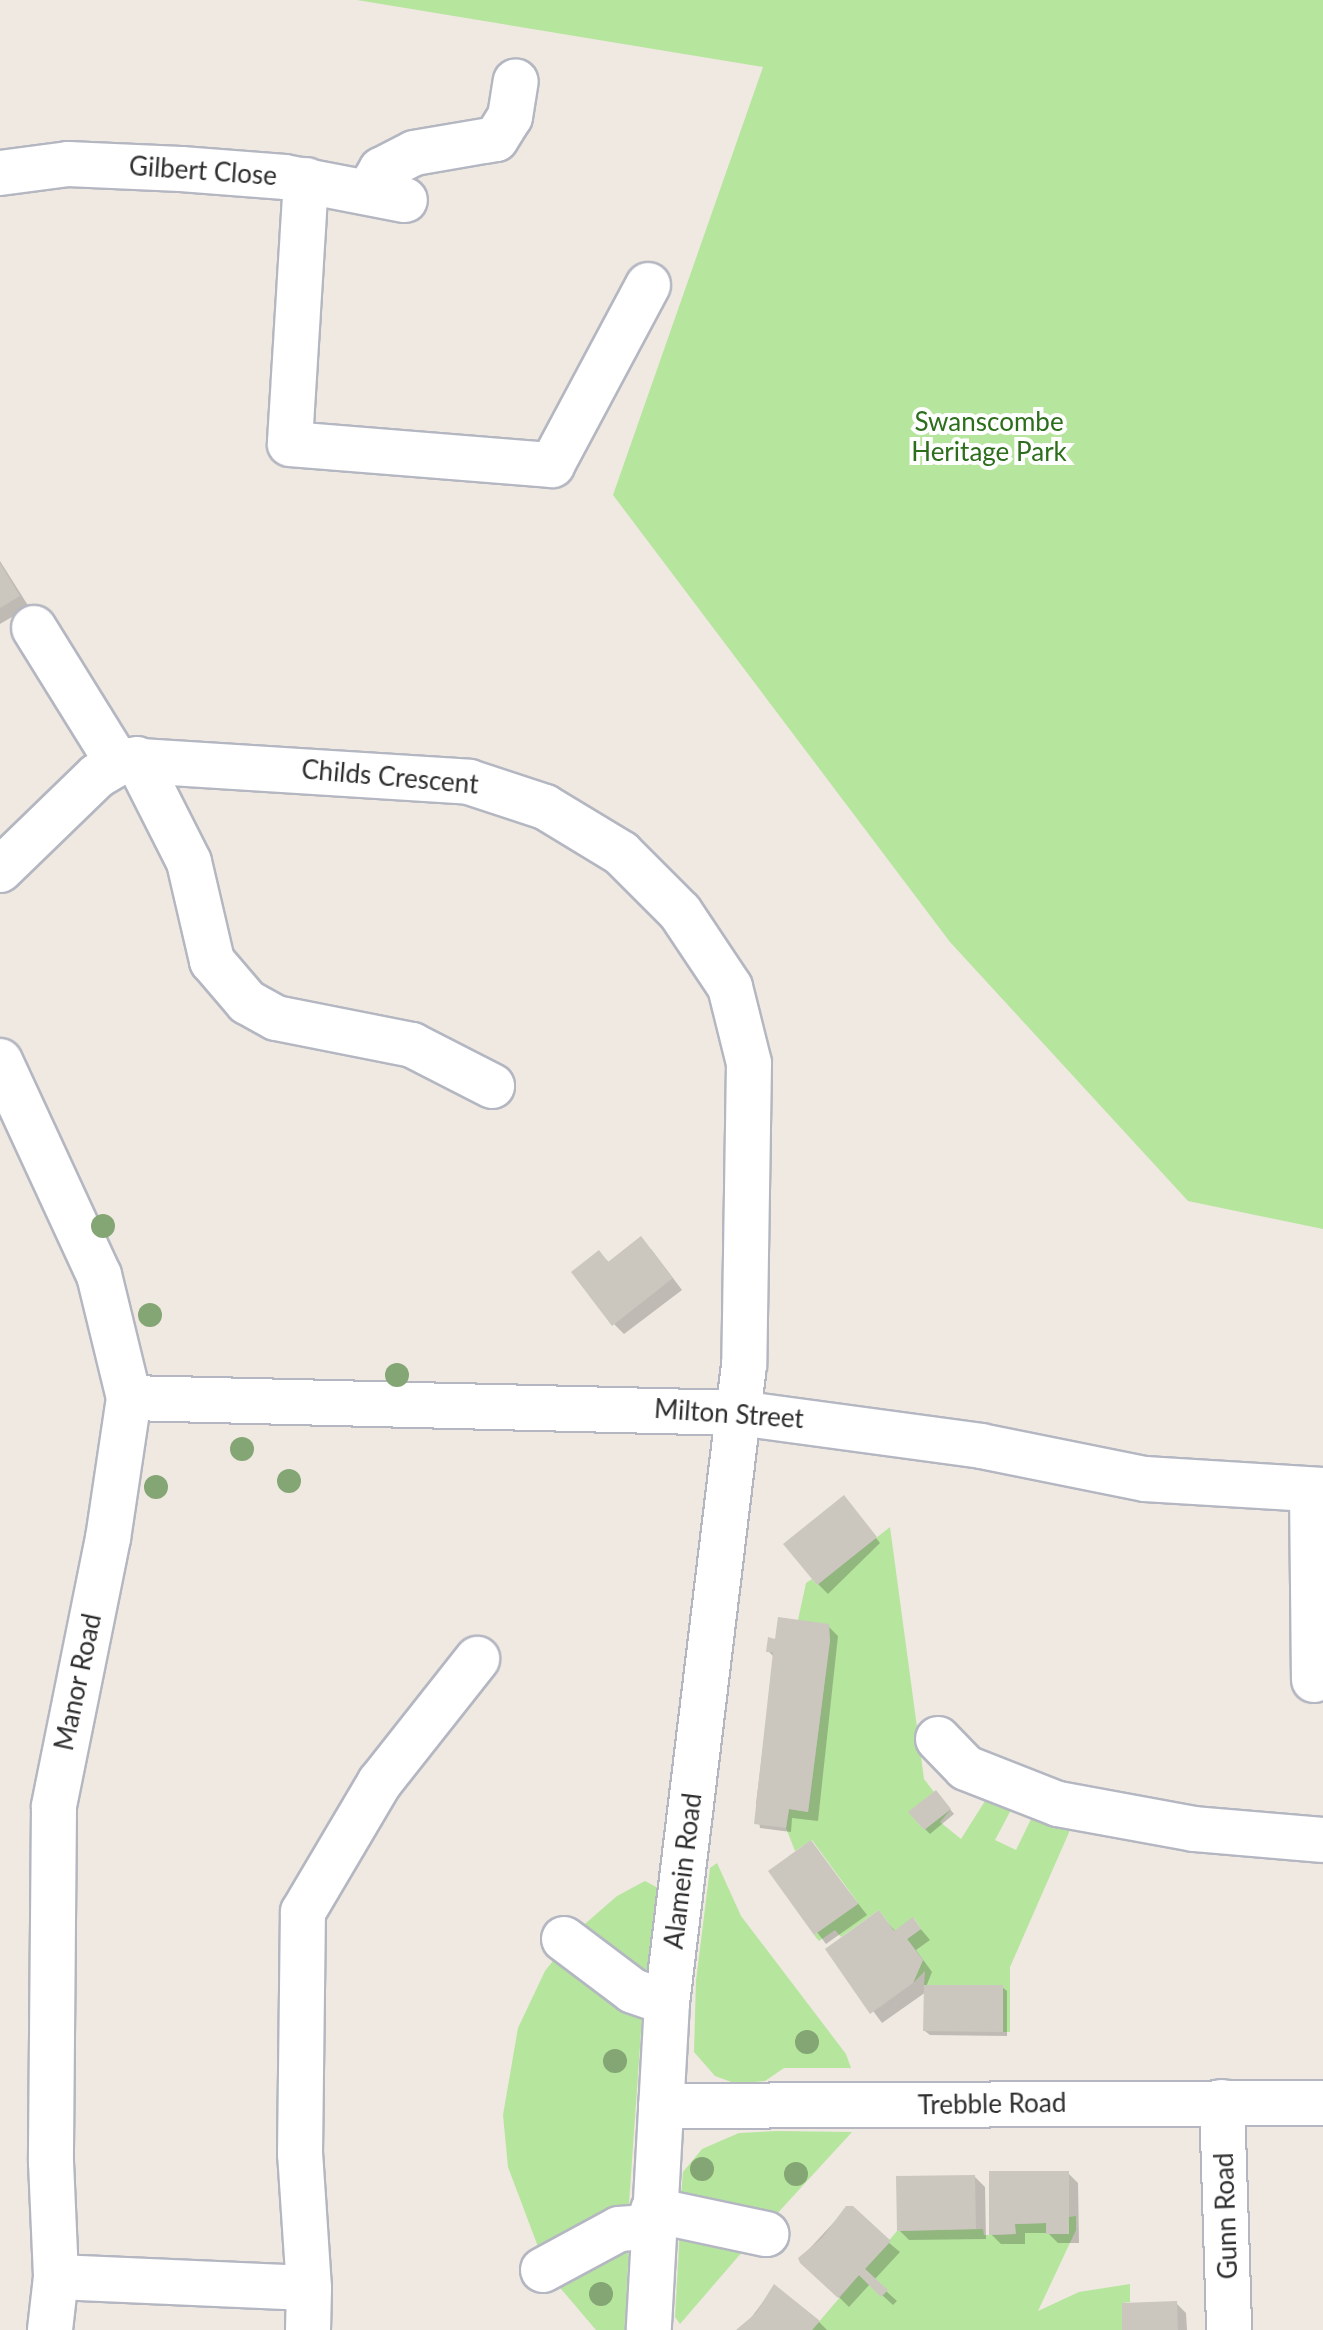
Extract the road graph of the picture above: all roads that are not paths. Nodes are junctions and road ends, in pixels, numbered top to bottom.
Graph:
1 (516, 81) dead end
2 (0, 173) edge
3 (306, 180) junction
4 (648, 285) dead end
5 (34, 628) dead end
6 (127, 760) junction
7 (0, 870) edge
8 (0, 1061) edge
9 (492, 1086) dead end
10 (129, 1398) junction
11 (738, 1413) junction
12 (1318, 1490) edge
13 (477, 1659) dead end
14 (1314, 1680) dead end
15 (938, 1739) dead end
16 (1323, 1840) edge
17 (564, 1939) dead end
18 (667, 2003) junction
19 (1222, 2102) junction
20 (1323, 2103) edge
21 (661, 2106) junction
22 (652, 2219) junction
23 (766, 2234) dead end
24 (543, 2270) dead end
25 (56, 2277) junction
26 (309, 2309) edge
27 (50, 2330) edge
28 (649, 2330) edge
29 (1229, 2330) edge

1 - 3 street, Gilbert Close
2 - 3 street, Gilbert Close
3 - 4 street
5 - 6 street
6 - 7 street
6 - 9 street
6 - 11 street, Childs Crescent
8 - 10 street, Manor Road
10 - 11 street, Milton Street
10 - 25 street, Manor Road
11 - 12 street, Milton Street
11 - 18 street, Alamein Road
12 - 14 street
13 - 26 street
15 - 16 street
17 - 18 street
18 - 21 street, Alamein Road
19 - 20 street, Trebble Road
19 - 21 street, Trebble Road
19 - 29 street, Gunn Road
21 - 22 street, Alamein Road
22 - 23 street
22 - 24 street
22 - 28 street, Alamein Road
25 - 26 street
25 - 27 street, Manor Road

